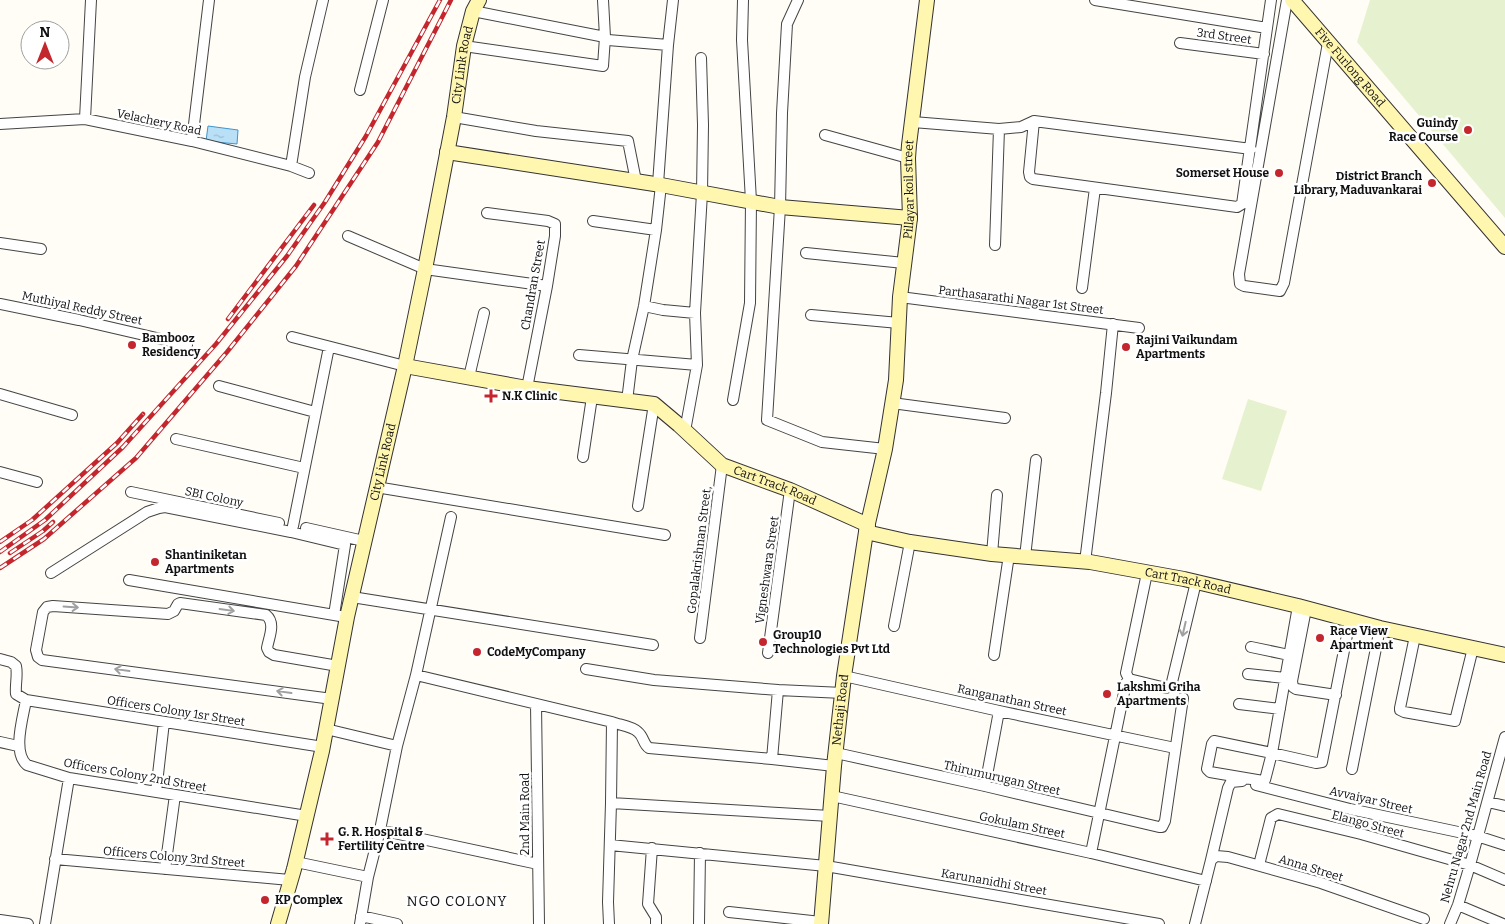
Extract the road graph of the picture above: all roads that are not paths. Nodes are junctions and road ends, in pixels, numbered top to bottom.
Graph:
1 (91, 0) edge
2 (209, 0) edge
3 (324, 0) edge
4 (383, 0) edge
5 (603, 0) edge
6 (673, 0) edge
7 (743, 0) edge
8 (798, 0) edge
9 (927, 0) edge
10 (1096, 0) edge
11 (1271, 0) edge
12 (1287, 0) edge
13 (1292, 0) edge
14 (476, 5) edge
15 (1267, 28) junction
16 (605, 37) junction
17 (1180, 43) dead end
18 (1328, 43) junction
19 (668, 45) junction
20 (464, 46) junction
21 (1264, 54) junction
22 (701, 58) dead end
23 (360, 90) dead end
24 (454, 117) junction
25 (84, 118) junction
26 (1034, 120) junction
27 (913, 122) junction
28 (0, 124) edge
29 (999, 129) junction
30 (825, 135) dead end
31 (192, 141) junction
32 (1251, 149) junction
33 (447, 152) junction
34 (908, 158) junction
35 (291, 166) junction
36 (309, 173) dead end
37 (636, 181) junction
38 (660, 184) junction
39 (1095, 188) junction
40 (702, 193) junction
41 (751, 201) junction
42 (780, 207) junction
43 (487, 213) dead end
44 (910, 218) junction
45 (593, 221) dead end
46 (656, 230) junction
47 (348, 236) dead end
48 (0, 243) edge
49 (995, 245) dead end
50 (1505, 247) edge
51 (41, 249) dead end
52 (806, 253) dead end
53 (904, 263) junction
54 (425, 268) junction
55 (547, 286) junction
56 (1082, 288) dead end
57 (900, 297) junction
58 (0, 304) edge
59 (644, 306) junction
60 (484, 313) dead end
61 (695, 313) junction
62 (811, 315) dead end
63 (899, 323) junction
64 (1113, 324) junction
65 (1140, 328) dead end
66 (292, 337) dead end
67 (187, 345) dead end
68 (329, 347) junction
69 (579, 355) dead end
70 (632, 360) junction
71 (697, 365) junction
72 (405, 366) junction
73 (469, 377) junction
74 (896, 380) joint
75 (219, 386) dead end
76 (527, 388) junction
77 (0, 394) edge
78 (592, 396) junction
79 (733, 400) dead end
80 (627, 401) junction
81 (892, 403) junction
82 (654, 404) junction
83 (315, 412) junction
84 (72, 415) dead end
85 (1004, 418) dead end
86 (685, 430) junction
87 (176, 439) dead end
88 (886, 449) junction
89 (584, 458) dead end
90 (1036, 460) dead end
91 (722, 465) junction
92 (304, 468) junction
93 (0, 472) edge
94 (37, 482) dead end
95 (376, 487) junction
96 (790, 490) junction
97 (131, 492) dead end
98 (996, 495) dead end
99 (638, 506) dead end
100 (451, 517) dead end
101 (293, 526) junction
102 (867, 529) junction
103 (665, 535) dead end
104 (364, 541) junction
105 (910, 542) junction
106 (992, 554) junction
107 (1009, 555) junction
108 (1025, 557) junction
109 (1084, 562) junction
110 (51, 573) dead end
111 (1147, 573) junction
112 (129, 580) dead end
113 (1196, 582) junction
114 (352, 597) junction
115 (1302, 607) junction
116 (430, 609) junction
117 (340, 616) junction
118 (1350, 620) junction
119 (894, 626) dead end
120 (1380, 628) junction
121 (1415, 636) junction
122 (700, 638) dead end
123 (653, 645) dead end
124 (1251, 647) dead end
125 (1472, 648) junction
126 (768, 653) dead end
127 (994, 655) dead end
128 (1289, 655) junction
129 (1505, 655) edge
130 (0, 660) edge
131 (338, 666) junction
132 (586, 668) dead end
133 (1248, 674) dead end
134 (416, 675) junction
135 (844, 676) junction
136 (1285, 678) junction
137 (1126, 683) dead end
138 (778, 690) junction
139 (842, 694) junction
140 (1336, 695) junction
141 (1183, 698) dead end
142 (332, 699) junction
143 (26, 700) junction
144 (536, 704) junction
145 (1239, 704) dead end
146 (1280, 709) junction
147 (999, 711) junction
148 (164, 722) junction
149 (612, 722) junction
150 (326, 729) junction
151 (1115, 735) junction
152 (1505, 737) edge
153 (0, 742) edge
154 (18, 746) junction
155 (397, 746) junction
156 (323, 747) junction
157 (1175, 748) junction
158 (1272, 753) junction
159 (772, 760) junction
160 (835, 760) junction
161 (1502, 765) edge
162 (1352, 769) dead end
163 (69, 778) junction
164 (984, 786) junction
165 (156, 792) junction
166 (175, 795) junction
167 (832, 796) junction
168 (1488, 802) junction
169 (611, 803) junction
170 (1505, 806) edge
171 (1098, 814) junction
172 (306, 816) junction
173 (830, 816) junction
174 (380, 830) junction
175 (1477, 836) junction
176 (610, 844) junction
177 (1505, 845) edge
178 (652, 848) junction
179 (700, 853) junction
180 (1091, 853) junction
181 (55, 859) junction
182 (1211, 860) junction
183 (296, 862) junction
184 (538, 864) junction
185 (1259, 865) junction
186 (1470, 865) junction
187 (826, 866) junction
188 (165, 869) junction
189 (368, 877) junction
190 (290, 880) junction
191 (1505, 880) edge
192 (1206, 882) junction
193 (1458, 906) junction
194 (729, 912) dead end
195 (1424, 919) dead end
196 (0, 920) edge
197 (361, 920) edge
198 (821, 923) edge
199 (28, 924) edge
200 (46, 924) edge
201 (278, 924) edge
202 (397, 924) edge
203 (539, 924) edge
204 (609, 924) edge
205 (656, 924) edge
206 (699, 924) edge
207 (1159, 924) edge
208 (1195, 924) edge
209 (1450, 924) edge
210 (1503, 924) edge

1 - 25 street
2 - 31 street
3 - 35 street
4 - 23 street
5 - 16 street
6 - 19 street
7 - 41 street
8 - 42 street
9 - 27 street, Pillayar koil street
10 - 15 street
11 - 15 street
12 - 18 street
13 - 18 street, Five Furlong Road
14 - 16 street
14 - 20 street, City Link Road
15 - 21 street
16 - 19 street
16 - 20 street
17 - 21 street, 3rd Street
18 - 50 street, Five Furlong Road
19 - 38 street
20 - 24 street, City Link Road
21 - 32 street
22 - 40 street
24 - 33 street, City Link Road
24 - 37 street
25 - 28 street, Velachery Road
25 - 31 street, Velachery Road
26 - 29 street
26 - 32 street
26 - 39 street
27 - 29 street
27 - 34 street, Pillayar koil street
29 - 49 street
30 - 34 street
31 - 35 street, Velachery Road
32 - 39 street
33 - 37 street
33 - 54 street, City Link Road
34 - 44 street, Pillayar koil street
35 - 36 street, Velachery Road
37 - 38 street
38 - 40 street
38 - 46 street
39 - 56 street
40 - 41 street
40 - 61 street
41 - 42 street
41 - 79 street
42 - 44 street
42 - 88 street
43 - 55 street, Chandran Street
44 - 53 street, Pillayar koil street
45 - 46 street
46 - 59 street
47 - 54 street
48 - 51 street
52 - 53 street
53 - 57 street, Pillayar koil street
54 - 55 street
54 - 72 street, City Link Road
55 - 76 street, Chandran Street
57 - 63 street, Pillayar koil street
57 - 64 street, Parthasarathi Nagar 1st Street
58 - 67 street, Muthiyal Reddy Street
59 - 61 street
59 - 70 street
60 - 73 street
61 - 71 street
62 - 63 street
63 - 74 street, Pillayar koil street
64 - 65 street, Parthasarathi Nagar 1st Street
64 - 109 street
66 - 68 street
68 - 72 street
68 - 83 street
69 - 70 street
70 - 71 street
70 - 80 street
71 - 86 street
72 - 73 street
72 - 95 street, City Link Road
73 - 76 street
74 - 81 street, Nethaji Road
75 - 83 street
76 - 78 street
77 - 84 street
78 - 80 street
78 - 89 street
80 - 82 street
81 - 85 street
81 - 88 street, Nethaji Road
82 - 86 street, Cart Track Road
82 - 99 street
83 - 92 street
86 - 91 street, Cart Track Road
87 - 92 street
88 - 102 street, Nethaji Road
90 - 108 street
91 - 96 street, Cart Track Road
91 - 122 street, Gopalakrishnan Street,
92 - 101 street
93 - 94 street
95 - 103 street
95 - 104 street, City Link Road
96 - 102 street, Cart Track Road
96 - 126 street, Vigneshwara Street
97 - 101 street, SBI Colony
98 - 106 street
100 - 116 street
101 - 104 street, SBI Colony
102 - 105 street, Cart Track Road
102 - 135 street, Nethaji Road
104 - 114 street, City Link Road
105 - 106 street, Cart Track Road
105 - 119 street
106 - 107 street, Cart Track Road
107 - 108 street, Cart Track Road
107 - 127 street
108 - 109 street, Cart Track Road
109 - 111 street, Cart Track Road
110 - 117 street
111 - 113 street, Cart Track Road
113 -> 111 street
112 - 117 street
113 - 115 street, Cart Track Road
114 - 116 street
114 - 117 street, City Link Road
115 - 118 street, Cart Track Road
115 - 128 street
115 - 140 street
116 - 123 street
116 - 134 street
117 - 131 street, City Link Road
118 - 120 street, Cart Track Road
118 - 140 street
120 - 121 street, Cart Track Road
120 - 162 street
121 - 125 street, Cart Track Road
121 - 125 street
124 - 128 street
125 - 129 street, Cart Track Road
128 - 136 street
130 - 143 street
131 - 142 street, City Link Road
142 -> 131 street
132 - 138 street
133 - 136 street
134 - 144 street
134 - 155 street
135 - 139 street, Nethaji Road
135 - 147 street, Ranganathan Street
136 - 146 street
137 - 151 street
138 - 139 street
138 - 159 street
139 - 160 street, Nethaji Road
140 - 158 street
141 - 157 street
142 - 150 street, City Link Road
143 - 148 street, Officers Colony 1sr Street
143 - 154 street
144 - 149 street
144 - 184 street, 2nd Main Road
145 - 146 street
146 - 158 street
147 - 151 street, Ranganathan Street
147 - 164 street
148 - 156 street, Officers Colony 1sr Street
148 - 165 street
149 - 159 street, Thirumurugan Street
149 - 169 street
150 - 155 street
150 - 156 street, City Link Road
151 - 157 street, Ranganathan Street
151 - 171 street
152 - 161 street, Nehru Nagar 2nd Main Road
153 - 154 street
154 - 163 street, Officers Colony 2nd Street
155 - 174 street
156 - 172 street, City Link Road
157 - 171 street, Thirumurugan Street
158 - 158 street
159 - 160 street, Thirumurugan Street
160 - 164 street, Thirumurugan Street
160 - 167 street, Nethaji Road
161 - 168 street, Nehru Nagar 2nd Main Road
163 - 165 street, Officers Colony 2nd Street
163 - 181 street
164 - 171 street, Thirumurugan Street
165 - 166 street, Officers Colony 2nd Street
166 - 172 street, Officers Colony 2nd Street
166 - 188 street
167 - 173 street, Nethaji Road
167 - 180 street, Gokulam Street
168 - 170 street
168 - 175 street, Nehru Nagar 2nd Main Road
169 - 173 street
169 - 176 street
171 - 180 street
172 - 183 street, City Link Road
173 - 187 street, Nethaji Road
174 - 184 street
174 - 189 street
175 - 177 street, Avvaiyar Street
175 - 182 street, Avvaiyar Street
175 - 186 street, Nehru Nagar 2nd Main Road
176 - 178 street, Karunanidhi Street
176 - 204 street
178 - 179 street, Karunanidhi Street
178 - 205 street
179 - 187 street, Karunanidhi Street
179 - 206 street
180 - 192 street, Gokulam Street
181 - 188 street, Officers Colony 3rd Street
181 - 200 street
182 - 185 street, Anna Street
182 - 192 street
183 - 189 street
183 - 190 street, City Link Road
184 - 203 street, 2nd Main Road
185 - 186 street, Elango Street
185 - 195 street, Anna Street
186 - 191 street, Elango Street
186 - 193 street, Nehru Nagar 2nd Main Road
187 - 198 street, Nethaji Road
187 - 207 street, Karunanidhi Street
188 - 190 street, Officers Colony 3rd Street
189 - 197 street
190 - 201 street, City Link Road
192 - 208 street
193 - 209 street, Nehru Nagar 2nd Main Road
193 - 210 street
194 - 198 street
196 - 199 street
197 - 202 street

